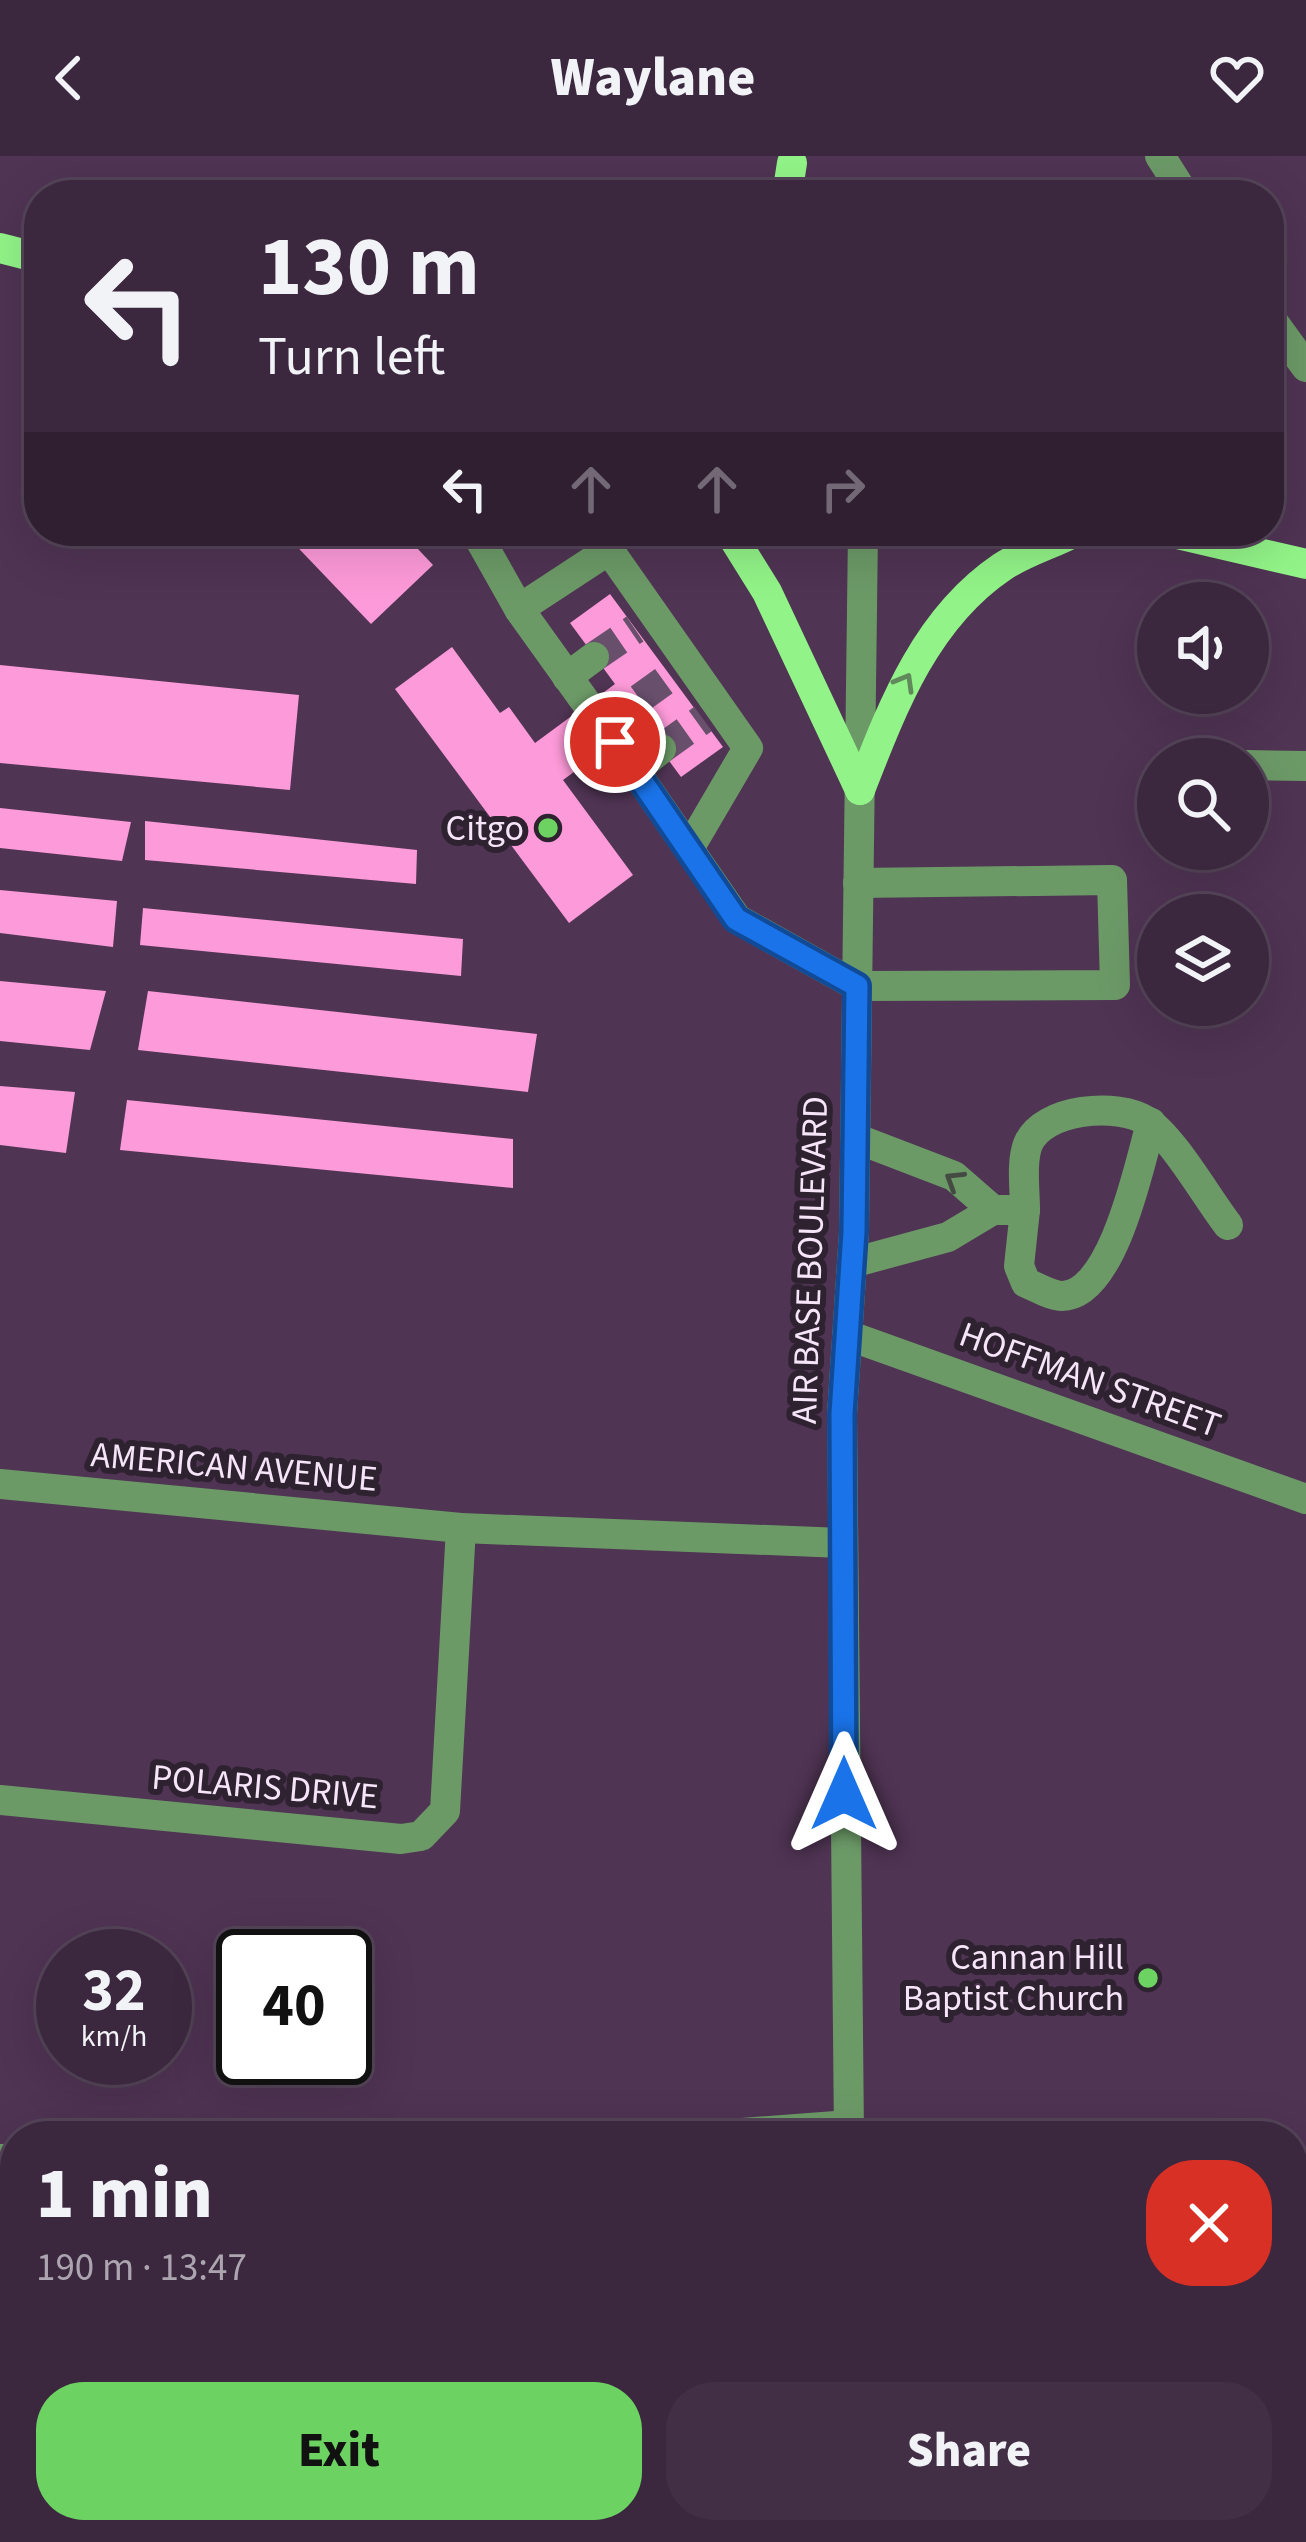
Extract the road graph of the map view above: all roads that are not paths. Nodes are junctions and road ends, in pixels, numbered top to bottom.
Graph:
1 (1284, 337) edge
2 (1306, 367) edge
3 (483, 546) edge
4 (738, 546) edge
5 (863, 546) edge
6 (1045, 546) edge
7 (1229, 546) edge
8 (1306, 564) edge
9 (519, 610) junction
10 (594, 657) tunnel mouth
11 (567, 676) junction
12 (587, 704) dead end
13 (615, 742) dead end
14 (661, 749) tunnel mouth
15 (1269, 765) edge
16 (1306, 766) edge
17 (634, 770) junction
18 (860, 790) junction
19 (690, 847) junction
20 (858, 883) junction
21 (857, 986) junction
22 (1151, 1124) junction
23 (855, 1138) junction
24 (993, 1210) junction
25 (1024, 1210) junction
26 (1228, 1225) dead end
27 (852, 1263) junction
28 (847, 1335) junction
29 (0, 1484) edge
30 (1306, 1498) edge
31 (461, 1528) junction
32 (842, 1544) junction
33 (0, 1800) edge
34 (849, 2121) edge

1 - 2 street
3 - 9 street
4 - 18 main road
5 - 18 street, AIR BASE BOULEVARD
18 -> 6 main road
7 - 8 main road
9 - 11 street
9 - 19 street
10 - 11 street
11 - 12 street
13 - 17 street
14 - 17 street
15 - 16 street
17 - 19 street
18 - 20 street, AIR BASE BOULEVARD
19 - 21 street
20 - 21 street, AIR BASE BOULEVARD
20 - 21 street
21 - 23 street, AIR BASE BOULEVARD
22 - 25 street
22 - 25 street
22 - 26 street
24 -> 23 street
23 - 27 street, AIR BASE BOULEVARD
24 - 25 street
24 - 27 street
27 - 28 street, AIR BASE BOULEVARD
28 - 30 street, HOFFMAN STREET
28 - 32 street, AIR BASE BOULEVARD
29 - 31 street, AMERICAN AVENUE
31 - 32 street, AMERICAN AVENUE
31 - 33 street, POLARIS DRIVE
32 - 34 street, AIR BASE BOULEVARD

